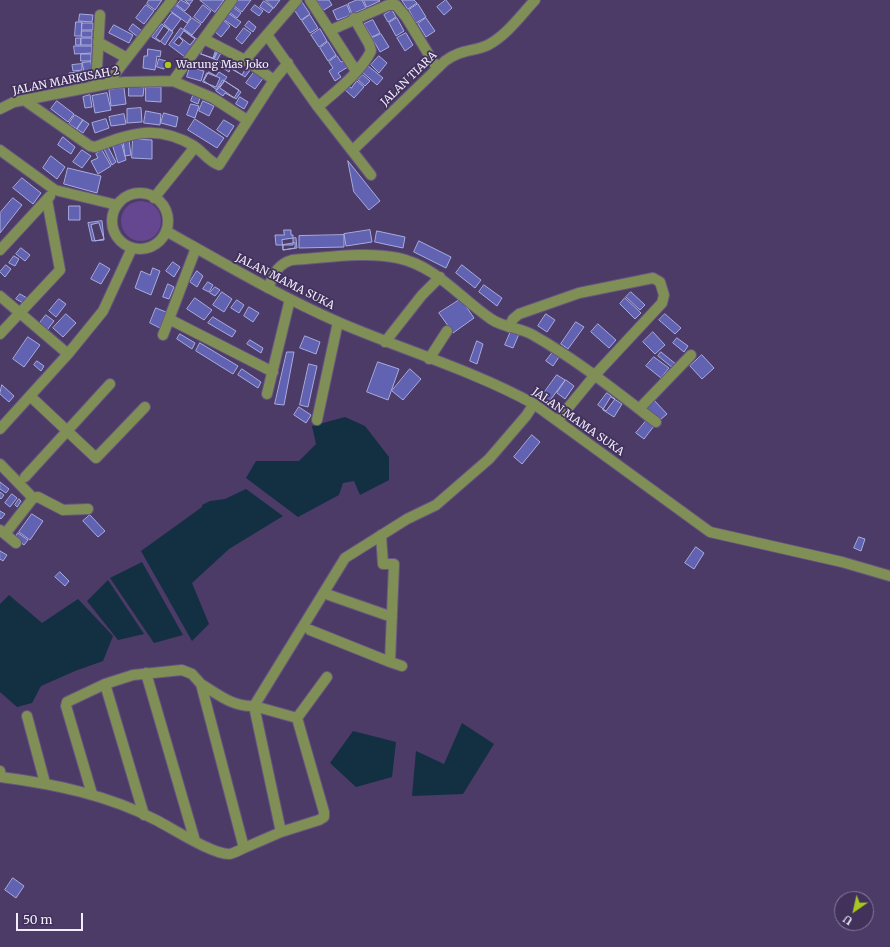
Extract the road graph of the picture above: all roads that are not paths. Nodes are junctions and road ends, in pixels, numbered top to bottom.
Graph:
1 (172, 0) edge
2 (232, 0) edge
3 (297, 0) edge
4 (310, 0) edge
5 (535, 0) edge
6 (100, 15) dead end
7 (354, 18) junction
8 (330, 30) junction
9 (267, 35) junction
10 (204, 39) junction
11 (98, 42) junction
12 (127, 58) junction
13 (245, 60) junction
14 (288, 63) junction
15 (438, 68) junction
16 (356, 72) junction
17 (274, 80) junction
18 (173, 82) junction
19 (107, 84) junction
20 (96, 86) junction
21 (24, 100) junction
22 (318, 107) junction
23 (0, 109) edge
24 (247, 120) junction
25 (195, 147) junction
26 (0, 150) edge
27 (352, 150) junction
28 (371, 175) dead end
29 (55, 190) junction
30 (154, 198) junction
31 (47, 200) junction
32 (117, 205) junction
33 (166, 231) junction
34 (132, 248) junction
35 (196, 248) junction
36 (0, 250) edge
37 (440, 277) junction
38 (268, 288) junction
39 (0, 296) edge
40 (290, 299) junction
41 (19, 314) junction
42 (169, 319) junction
43 (338, 322) junction
44 (509, 327) junction
45 (447, 331) dead end
46 (0, 334) edge
47 (163, 336) dead end
48 (385, 342) junction
49 (68, 354) junction
50 (690, 355) dead end
51 (429, 359) junction
52 (273, 372) junction
53 (595, 375) junction
54 (110, 384) dead end
55 (267, 394) dead end
56 (30, 396) junction
57 (534, 404) junction
58 (145, 407) dead end
59 (639, 409) junction
60 (317, 420) dead end
61 (558, 420) junction
62 (656, 422) dead end
63 (0, 429) edge
64 (67, 431) junction
65 (0, 464) edge
66 (25, 477) dead end
67 (33, 498) junction
68 (88, 509) dead end
69 (3, 532) edge
70 (381, 534) junction
71 (16, 543) dead end
72 (890, 576) edge
73 (329, 595) dead end
74 (392, 617) junction
75 (310, 630) dead end
76 (390, 662) junction
77 (402, 666) dead end
78 (146, 673) junction
79 (327, 677) dead end
80 (105, 684) junction
81 (201, 684) junction
82 (254, 706) junction
83 (27, 716) dead end
84 (297, 718) junction
85 (0, 775) edge
86 (45, 783) junction
87 (92, 794) junction
88 (144, 815) junction
89 (281, 832) junction
90 (195, 841) junction
91 (244, 848) junction

1 - 12 street
2 - 10 street
3 - 9 street
4 - 8 street
5 - 15 street, JALAN TIARA
6 - 11 street
7 - 8 street
7 - 15 street
7 - 16 street
8 - 16 street
9 - 13 street
9 - 14 street
10 - 13 street
10 - 18 street
11 - 12 street
11 - 20 street
12 - 19 street
13 - 17 street
14 - 17 street
14 - 22 street
15 - 27 street, JALAN TIARA
16 - 22 street
17 - 24 street
18 - 19 street, JALAN MARKISAH 2
18 - 24 street, JALAN MARKISAH 2
19 - 20 street, JALAN MARKISAH 2
20 - 21 street, JALAN MARKISAH 2
21 - 23 street, JALAN MARKISAH 2
21 - 25 street
22 - 27 street
24 - 25 street
25 - 30 street
26 - 29 street
27 - 28 street
29 - 31 street
29 - 32 street
30 - 32 street
30 - 33 street
31 - 36 street
31 - 41 street
32 - 34 street
33 - 34 street
33 - 35 street, JALAN MAMA SUKA
34 - 49 street
35 - 38 street, JALAN MAMA SUKA
35 - 42 street
37 - 38 street
37 - 44 street
37 - 48 street
38 - 40 street, JALAN MAMA SUKA
39 - 41 street
40 - 43 street, JALAN MAMA SUKA
40 - 52 street
41 - 46 street
41 - 49 street
42 - 47 street
42 - 52 street
43 - 48 street, JALAN MAMA SUKA
43 - 60 street
44 - 53 street
44 - 53 street
45 - 51 street
48 - 51 street, JALAN MAMA SUKA
49 - 56 street
50 - 59 street
51 - 57 street, JALAN MAMA SUKA
52 - 55 street
53 - 59 street
53 - 61 street
54 - 64 street
56 - 63 street
56 - 64 street
57 - 61 street, JALAN MAMA SUKA
57 - 70 street
58 - 64 street
59 - 62 street
61 - 72 street, JALAN MAMA SUKA
64 - 66 street
65 - 67 street
67 - 68 street
67 - 69 street
69 - 71 street
70 - 74 street
70 - 82 street
73 - 74 street
74 - 76 street
75 - 76 street
76 - 77 street
78 - 80 street
78 - 81 street
78 - 90 street
79 - 84 street
80 - 87 street
80 - 88 street
81 - 82 street
81 - 91 street
82 - 84 street
82 - 89 street
83 - 86 street
84 - 89 street
85 - 86 street
86 - 87 street
87 - 88 street
88 - 90 street
89 - 91 street
90 - 91 street

